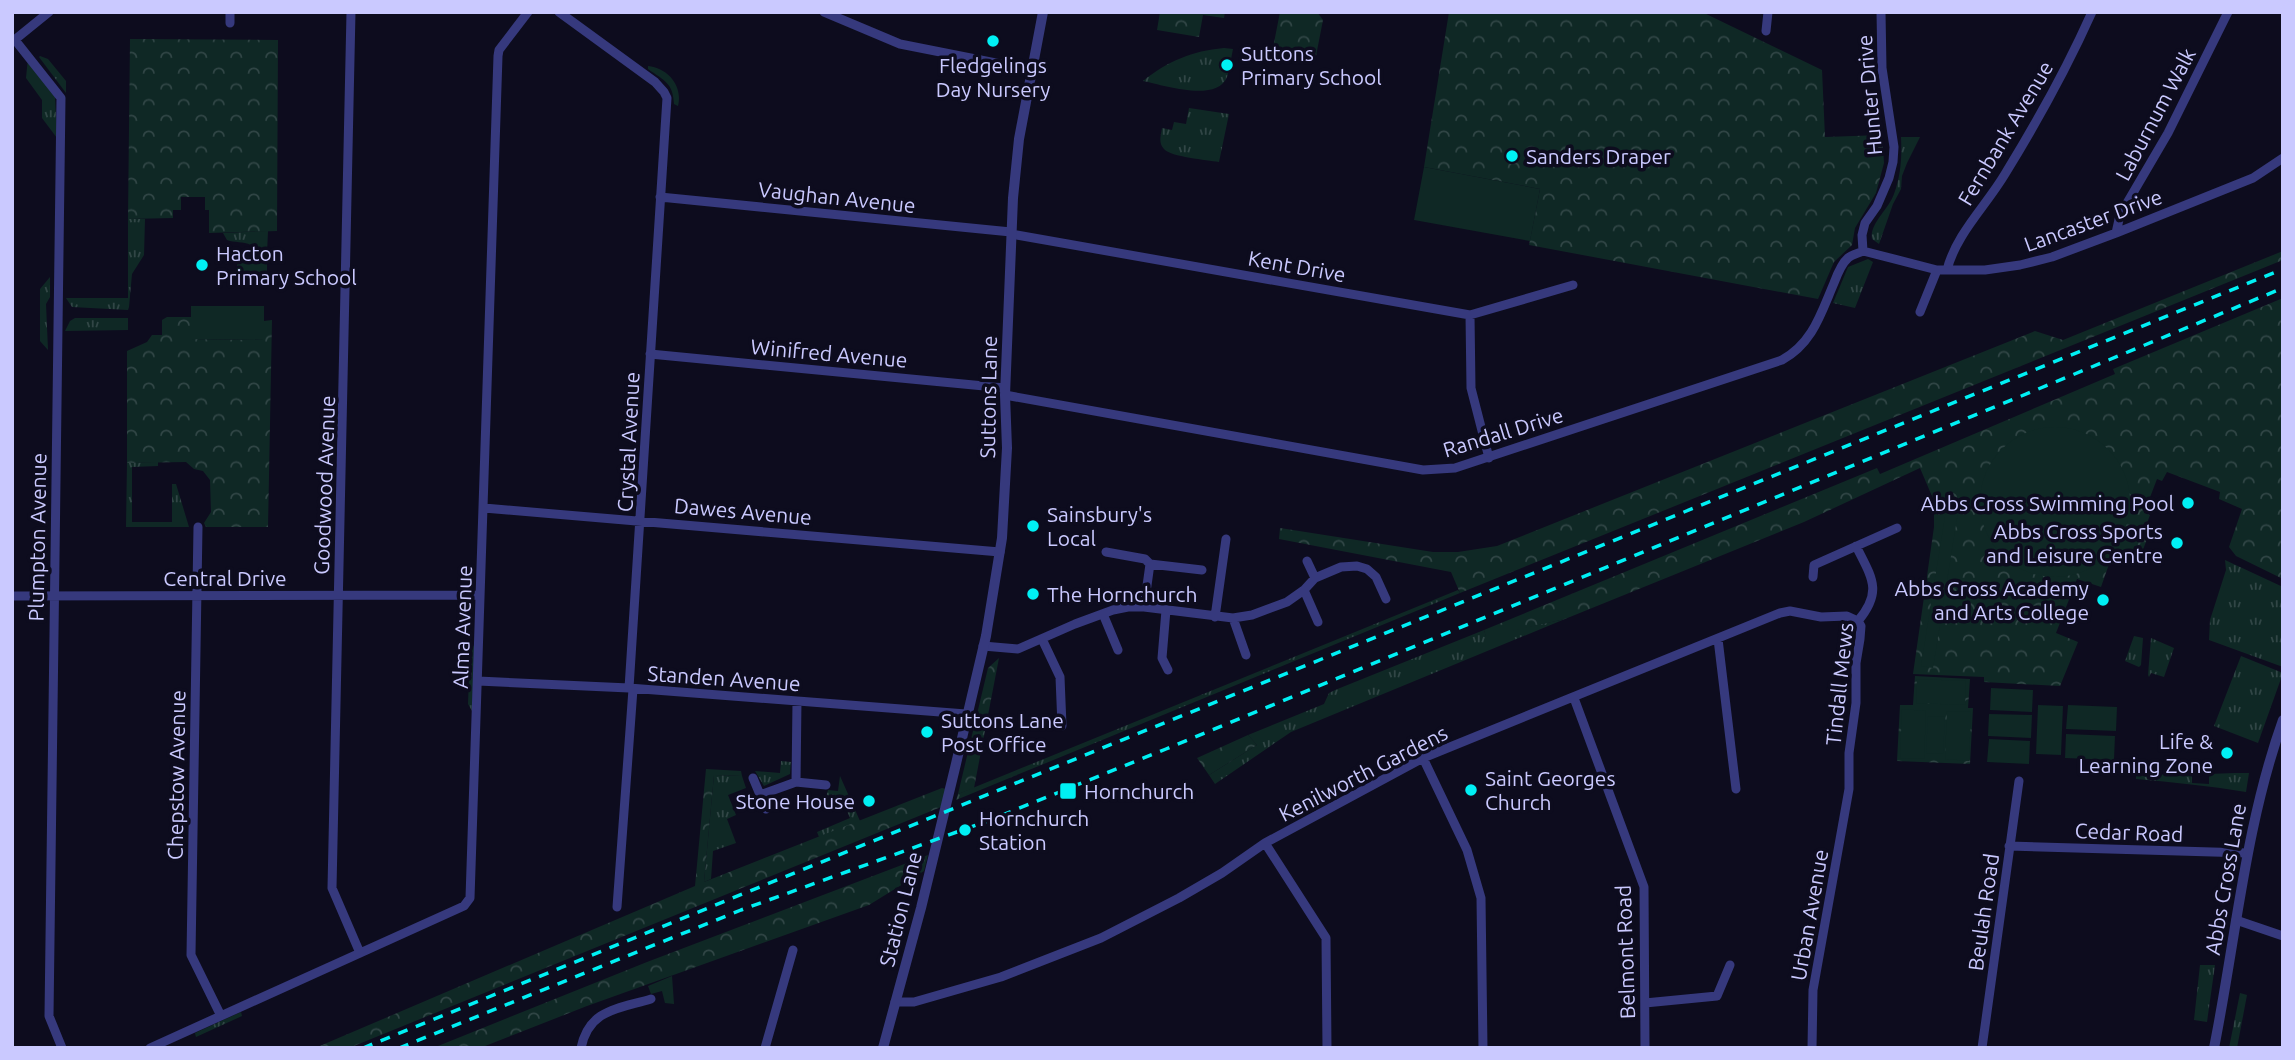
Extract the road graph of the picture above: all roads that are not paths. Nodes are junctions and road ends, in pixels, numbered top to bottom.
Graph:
1 (49, 12) edge
2 (230, 12) edge
3 (351, 12) edge
4 (528, 12) edge
5 (559, 12) edge
6 (824, 12) edge
7 (1043, 12) edge
8 (1768, 12) edge
9 (1881, 12) edge
10 (2228, 12) edge
11 (2088, 14) edge
12 (230, 23) dead end
13 (1766, 31) dead end
14 (14, 41) edge
15 (1031, 70) junction
16 (2283, 158) edge
17 (660, 197) junction
18 (1011, 233) junction
19 (2116, 233) junction
20 (1863, 251) junction
21 (1942, 270) junction
22 (1573, 285) dead end
23 (1920, 312) dead end
24 (1469, 315) junction
25 (650, 355) junction
26 (1005, 392) junction
27 (1489, 458) junction
28 (484, 508) junction
29 (641, 520) junction
30 (198, 527) dead end
31 (1897, 528) dead end
32 (1226, 539) dead end
33 (1856, 546) junction
34 (1000, 552) junction
35 (1106, 552) dead end
36 (1307, 561) dead end
37 (1150, 564) junction
38 (1202, 570) dead end
39 (1813, 577) dead end
40 (1315, 578) junction
41 (1304, 590) junction
42 (480, 594) junction
43 (195, 595) junction
44 (338, 595) junction
45 (12, 596) edge
46 (53, 596) junction
47 (1386, 599) dead end
48 (1144, 607) junction
49 (1166, 610) junction
50 (1103, 614) junction
51 (1215, 617) junction
52 (1233, 618) junction
53 (1858, 621) junction
54 (1318, 622) dead end
55 (1042, 639) junction
56 (1718, 639) junction
57 (983, 646) junction
58 (1118, 650) dead end
59 (1246, 655) dead end
60 (1168, 670) dead end
61 (478, 681) junction
62 (631, 689) junction
63 (1574, 698) junction
64 (797, 701) junction
65 (966, 714) junction
66 (2283, 720) edge
67 (1062, 726) dead end
68 (1423, 758) junction
69 (754, 778) dead end
70 (952, 780) joint
71 (2019, 781) dead end
72 (796, 782) junction
73 (826, 785) dead end
74 (1736, 789) dead end
75 (1849, 789) joint
76 (760, 795) junction
77 (766, 809) dead end
78 (1265, 843) junction
79 (2009, 846) junction
80 (2247, 853) junction
81 (617, 907) dead end
82 (2236, 920) junction
83 (2283, 936) edge
84 (793, 950) dead end
85 (360, 953) junction
86 (1730, 965) dead end
87 (651, 999) dead end
88 (895, 1002) junction
89 (1645, 1003) junction
90 (221, 1016) junction
91 (62, 1048) edge
92 (150, 1048) edge
93 (581, 1048) edge
94 (765, 1048) edge
95 (883, 1048) edge
96 (1328, 1048) edge
97 (1483, 1048) edge
98 (1646, 1048) edge
99 (1812, 1048) edge
100 (1982, 1048) edge
101 (2214, 1048) edge

1 - 14 street
2 - 12 street
3 - 44 street, Goodwood Avenue
4 - 28 street, Alma Avenue
5 - 17 street, Crystal Avenue
6 - 15 street
7 - 15 street, Suttons Lane
8 - 13 street
9 - 20 street, Hunter Drive
10 - 19 street, Laburnum Walk
11 - 21 street, Fernbank Avenue
14 - 46 street, Plumpton Avenue
15 - 18 street, Suttons Lane
16 - 19 street, Lancaster Drive
17 - 18 street, Vaughan Avenue
17 - 25 street, Crystal Avenue
18 - 24 street, Kent Drive
18 - 26 street, Suttons Lane
19 - 21 street, Lancaster Drive
20 - 21 street, Lancaster Drive
20 - 27 street, Randall Drive
21 - 23 street, Fernbank Avenue
22 - 24 street, Kent Drive
24 - 27 street
25 - 26 street, Winifred Avenue
25 - 29 street, Crystal Avenue
26 - 27 street, Randall Drive
26 - 34 street, Suttons Lane
28 - 29 street, Dawes Avenue
28 - 42 street, Alma Avenue
29 - 34 street, Dawes Avenue
29 - 62 street, Crystal Avenue
30 - 43 street, Chepstow Avenue
31 - 33 street
32 - 51 street
33 - 39 street
33 - 53 street, Tindall Mews
34 - 57 street, Suttons Lane
35 - 37 street
36 - 40 street
37 - 38 street
37 - 48 street
40 - 41 street
40 - 47 street
41 - 52 street
41 - 54 street
42 - 44 street, Central Drive
42 - 61 street, Alma Avenue
43 - 44 street, Central Drive
43 - 46 street, Central Drive
43 - 90 street, Chepstow Avenue
44 - 85 street, Goodwood Avenue
45 - 46 street, Central Drive
46 - 91 street, Plumpton Avenue
48 - 49 street
48 - 50 street
49 - 51 street
49 - 60 street
50 - 55 street
50 - 58 street
51 - 52 street
52 - 59 street
53 - 56 street, Kenilworth Gardens
53 - 75 street, Tindall Mews
55 - 57 street
55 - 67 street
56 - 63 street, Kenilworth Gardens
56 - 74 street
57 - 65 street, Suttons Lane
61 - 62 street, Standen Avenue
61 - 85 street, Alma Avenue
62 - 64 street, Standen Avenue
62 - 81 street, Crystal Avenue
63 - 68 street, Kenilworth Gardens
63 - 89 street, Belmont Road
64 - 65 street, Standen Avenue
64 - 72 street
65 - 70 street, Suttons Lane
66 - 80 street, Abbs Cross Lane
68 - 78 street, Kenilworth Gardens
68 - 97 street
69 - 76 street
70 - 88 street, Station Lane
71 - 79 street, Beulah Road
72 - 73 street
72 - 76 street
75 - 99 street, Urban Avenue
76 - 77 street
78 - 88 street, Kenilworth Gardens
78 - 96 street
79 - 80 street, Cedar Road
79 - 100 street, Beulah Road
80 - 82 street, Abbs Cross Lane
82 - 83 street
82 - 101 street, Abbs Cross Lane
84 - 94 street
85 - 90 street, Alma Avenue
86 - 89 street
87 - 93 street
88 - 95 street, Station Lane
89 - 98 street, Belmont Road
90 - 92 street, Alma Avenue

